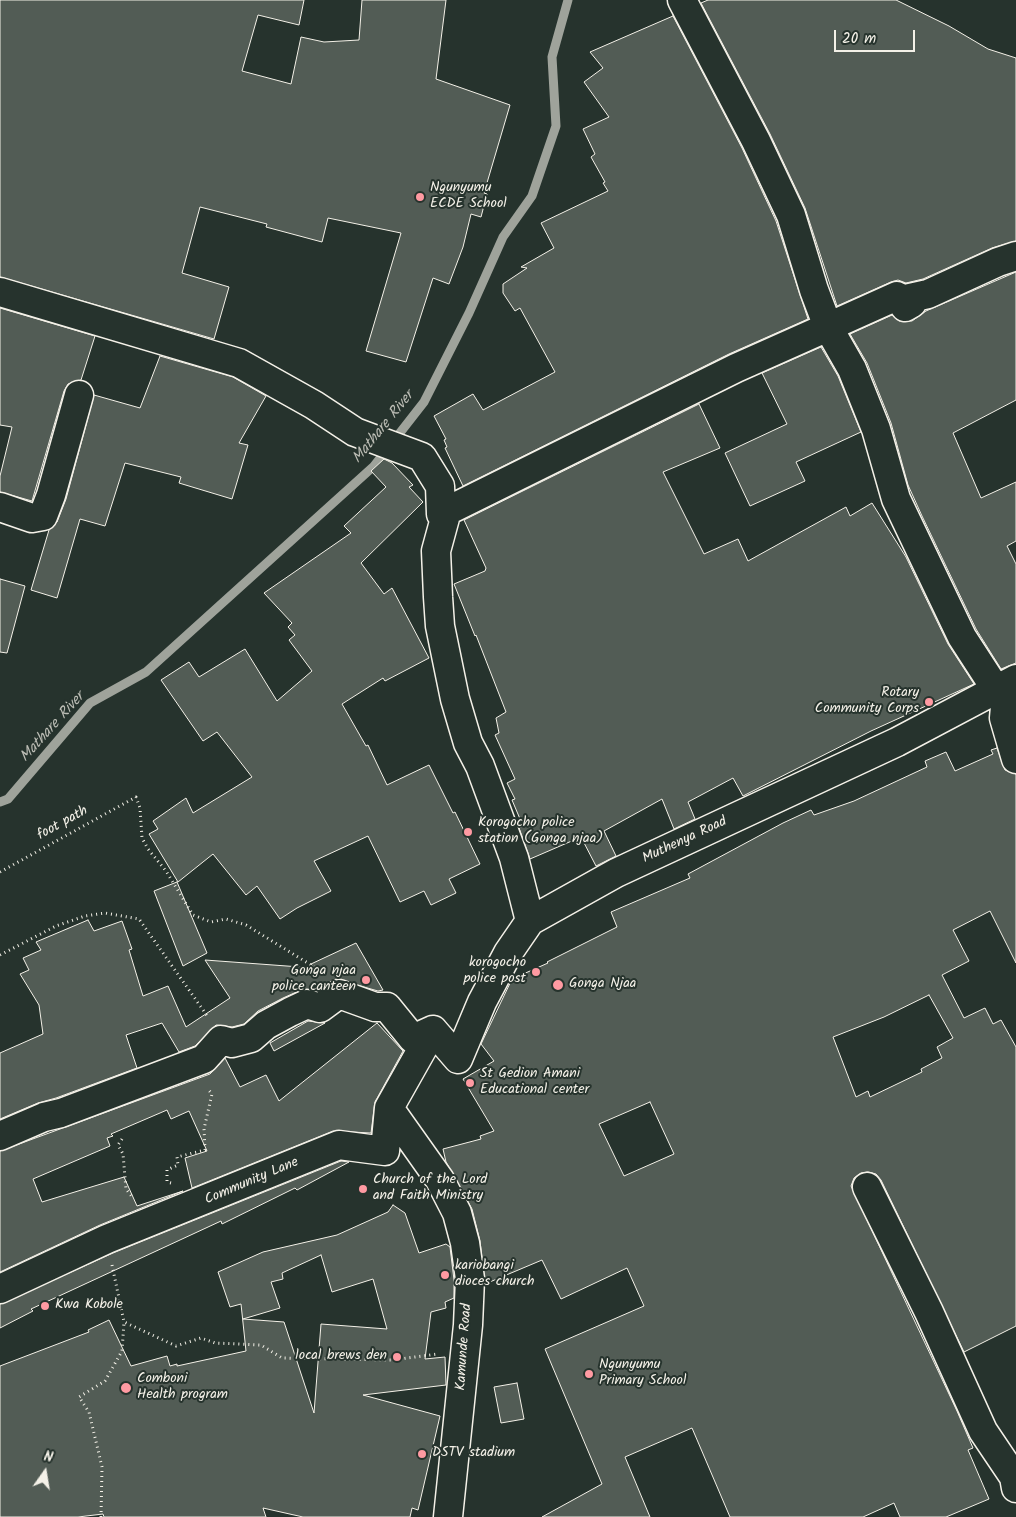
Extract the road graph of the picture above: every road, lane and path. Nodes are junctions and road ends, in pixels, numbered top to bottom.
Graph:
1 (682, 0) edge
2 (1016, 256) edge
3 (0, 292) edge
4 (828, 326) junction
5 (79, 395) dead end
6 (0, 507) edge
7 (441, 514) junction
8 (1007, 685) edge
9 (1016, 759) edge
10 (0, 872) edge
11 (530, 921) junction
12 (0, 955) edge
13 (339, 994) junction
14 (433, 1030) junction
15 (224, 1040) junction
16 (208, 1084) dead end
17 (389, 1108) junction
18 (0, 1136) edge
19 (167, 1170) dead end
20 (867, 1187) dead end
21 (107, 1240) junction
22 (0, 1289) edge
23 (124, 1322) junction
24 (468, 1325) junction
25 (1016, 1488) edge
26 (101, 1517) edge
27 (448, 1517) edge

1 - 4 street
2 - 4 street
3 - 7 street
4 - 7 street
4 - 8 street
5 - 6 street
7 - 11 street
8 - 9 street
8 - 11 street, Muthenya Road
10 - 13 path, foot path
11 - 14 street, Muthenya Road
12 - 15 path
13 - 14 street
13 - 15 street
14 - 17 street, Community Lane
15 - 18 street
16 - 19 path
17 - 21 street, Community Lane
17 - 24 street, Kamunde Road
20 - 25 street
21 - 22 street, Community Lane
21 - 23 path
23 - 24 path
23 - 26 path
24 - 27 street, Kamunde Road

